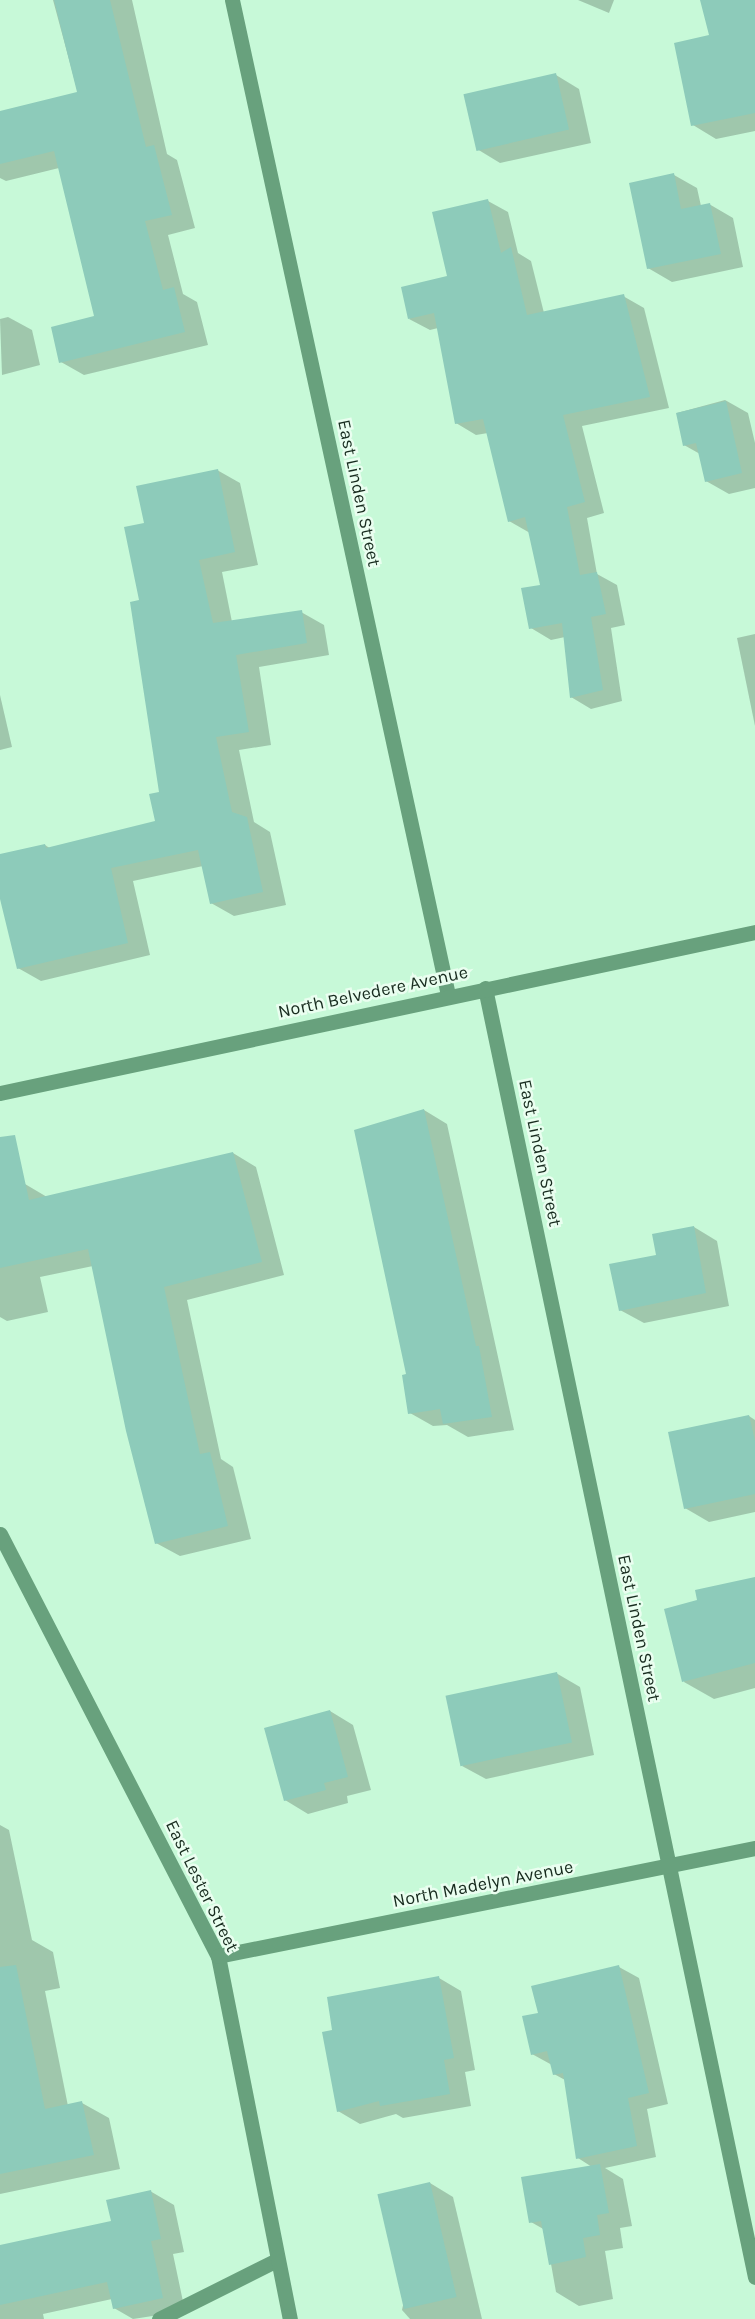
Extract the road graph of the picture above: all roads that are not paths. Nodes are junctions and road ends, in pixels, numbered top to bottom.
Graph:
1 (232, 0) edge
2 (755, 932) edge
3 (485, 988) junction
4 (448, 995) junction
5 (0, 1093) edge
6 (1, 1540) edge
7 (755, 1848) edge
8 (669, 1867) junction
9 (218, 1956) junction
10 (277, 2260) junction
11 (755, 2277) edge
12 (159, 2319) edge
13 (290, 2319) edge

1 - 4 street, East Linden Street
2 - 3 street, North Belvedere Avenue
3 - 4 street, North Belvedere Avenue
3 - 8 street, East Linden Street
4 - 5 street, North Belvedere Avenue
6 - 9 street, East Lester Street
7 - 8 street, North Madelyn Avenue
8 - 9 street, North Madelyn Avenue
8 - 11 street, East Linden Street
9 - 10 street, East Lester Street
10 - 12 street
10 - 13 street, East Lester Street

